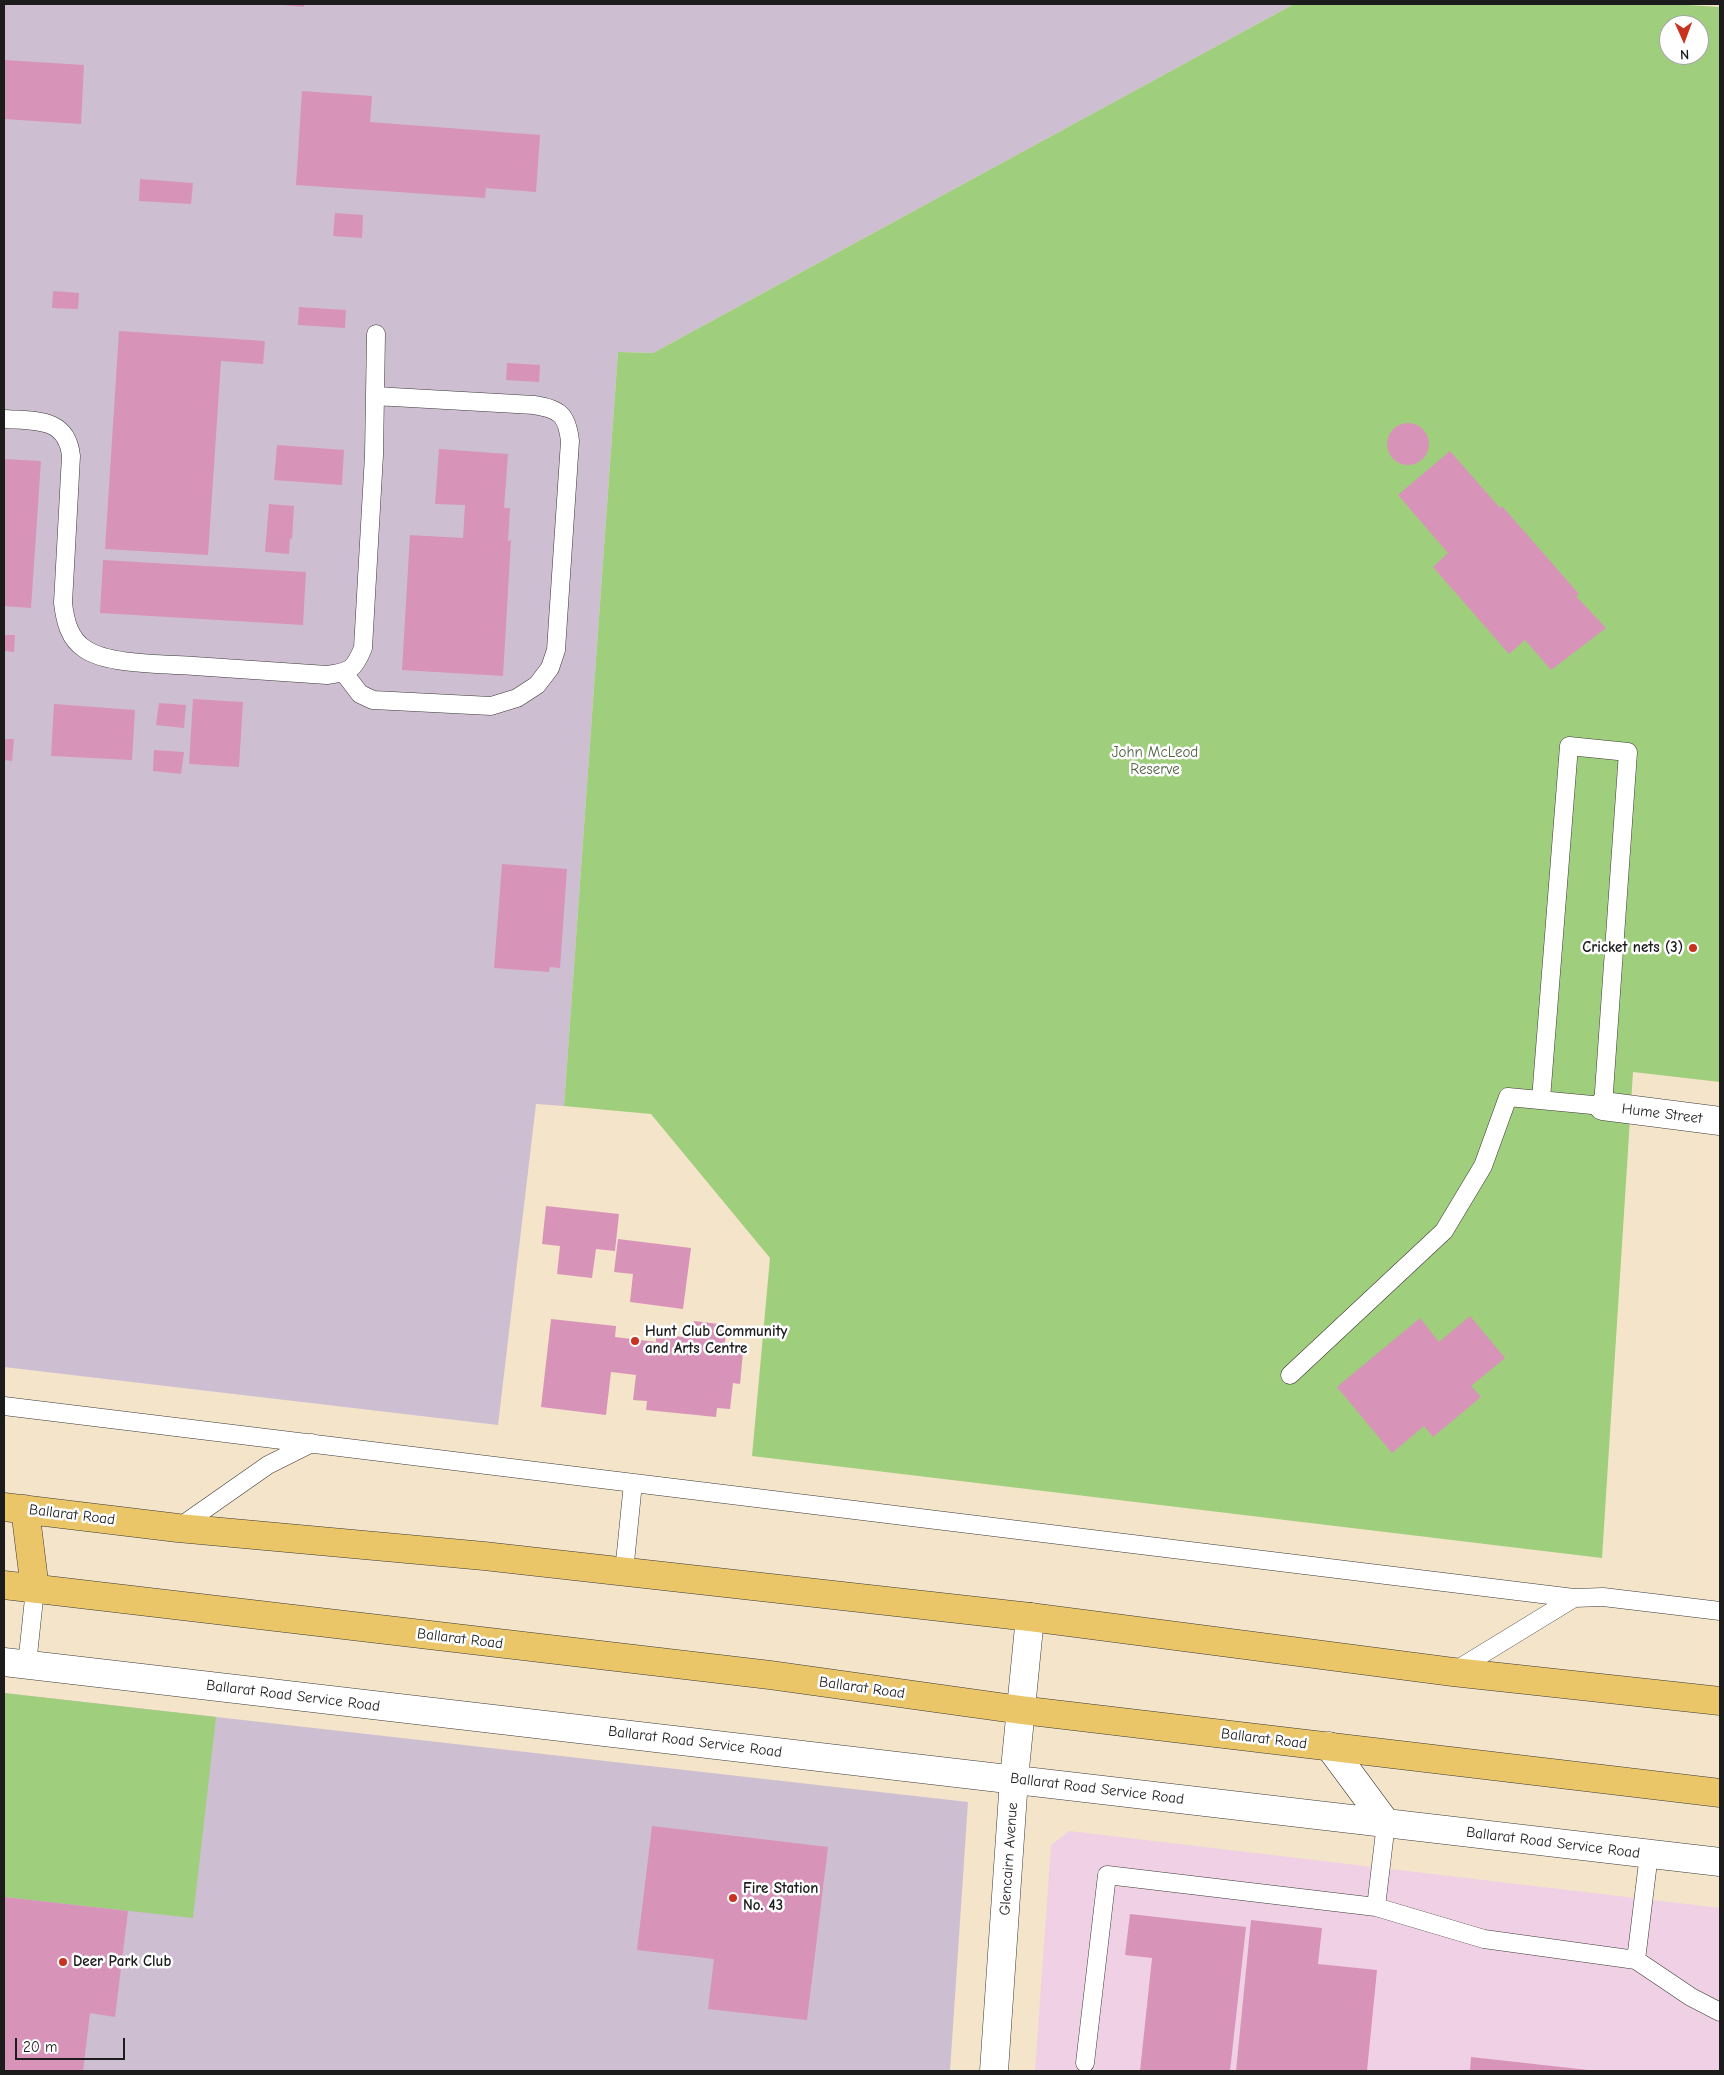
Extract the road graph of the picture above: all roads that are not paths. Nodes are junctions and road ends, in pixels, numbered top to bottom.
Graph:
1 (376, 334) dead end
2 (375, 396) junction
3 (4, 419) edge
4 (344, 673) junction
5 (1541, 1099) junction
6 (1603, 1106) junction
7 (1720, 1121) edge
8 (1290, 1376) dead end
9 (4, 1406) edge
10 (312, 1443) junction
11 (633, 1483) junction
12 (14, 1508) edge
13 (178, 1528) junction
14 (624, 1572) junction
15 (4, 1585) edge
16 (35, 1589) junction
17 (1574, 1598) junction
18 (1720, 1611) edge
19 (1030, 1617) junction
20 (15, 1663) edge
21 (1453, 1672) junction
22 (1720, 1701) edge
23 (1021, 1710) junction
24 (1329, 1746) junction
25 (1014, 1779) junction
26 (1720, 1793) edge
27 (1386, 1823) junction
28 (1649, 1854) junction
29 (1720, 1862) edge
30 (1376, 1908) junction
31 (1636, 1960) junction
32 (1720, 2012) edge
33 (1085, 2063) dead end
34 (994, 2071) edge

1 - 2 lane
2 - 4 lane
2 - 4 lane
3 - 4 lane
5 - 6 lane
5 - 6 lane
5 - 8 lane
6 - 7 street, Hume Street
9 - 10 lane
10 - 11 lane
10 - 13 lane
11 - 14 lane
11 - 17 lane
12 - 13 highway, Ballarat Road
12 - 16 highway
13 - 14 highway, Ballarat Road
14 - 19 highway, Ballarat Road
15 - 16 highway, Ballarat Road
16 - 20 lane
16 - 23 highway, Ballarat Road
17 - 18 lane
17 - 21 lane
19 - 21 highway, Ballarat Road
19 - 23 street, Glencairn Avenue
20 - 25 street, Ballarat Road Service Road
21 - 22 highway, Ballarat Road
23 - 24 highway, Ballarat Road
23 - 25 street, Glencairn Avenue
24 - 26 highway, Ballarat Road
24 - 27 street
25 - 27 street, Ballarat Road Service Road
25 - 34 street, Glencairn Avenue
27 - 28 street, Ballarat Road Service Road
27 - 30 lane
28 - 29 street, Ballarat Road Service Road
28 - 31 lane
30 - 31 lane
30 - 33 lane
31 - 32 lane

